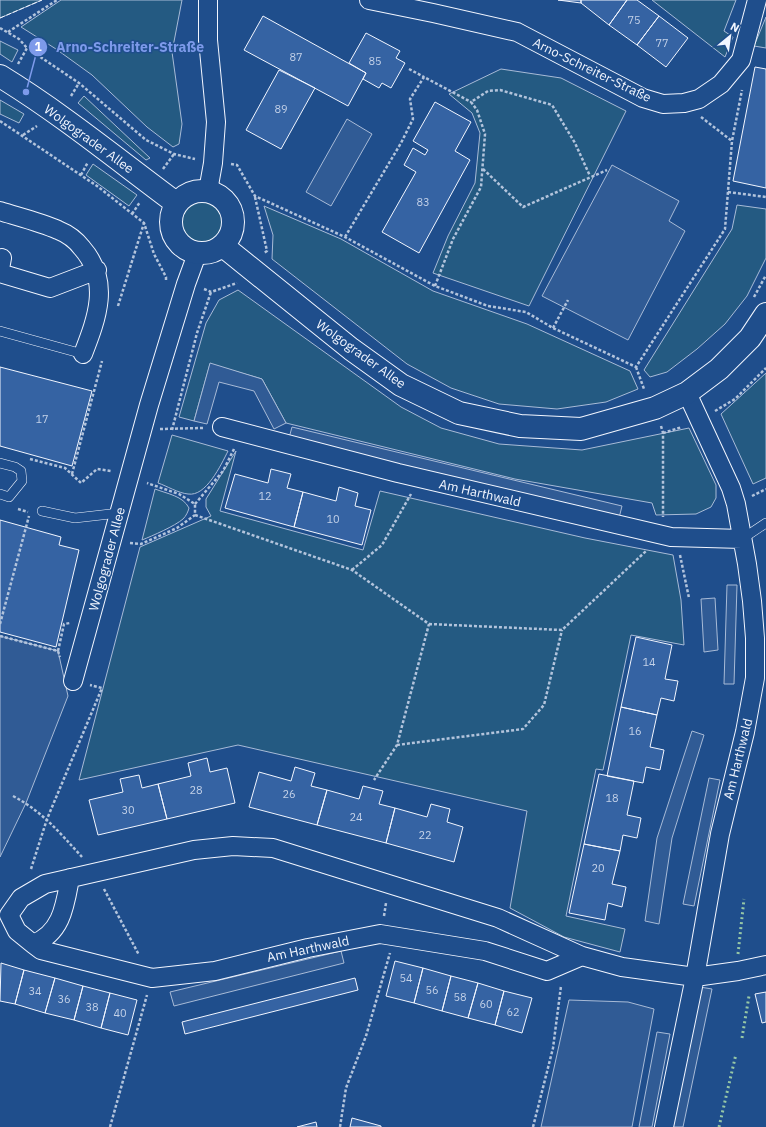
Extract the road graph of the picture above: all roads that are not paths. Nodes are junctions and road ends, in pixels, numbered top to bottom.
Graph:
1 (208, 0) edge
2 (368, 0) edge
3 (757, 0) edge
4 (9, 70) edge
5 (208, 191) junction
6 (176, 204) junction
7 (0, 211) edge
8 (223, 246) junction
9 (197, 254) junction
10 (1, 267) edge
11 (96, 270) junction
12 (760, 307) edge
13 (0, 331) edge
14 (83, 354) joint
15 (687, 393) junction
16 (222, 427) road end
17 (0, 463) edge
18 (0, 494) edge
19 (42, 511) dead end
20 (119, 513) junction
21 (766, 522) edge
22 (742, 539) junction
23 (760, 639) edge
24 (73, 681) road end
25 (70, 878) junction
26 (33, 944) junction
27 (582, 956) junction
28 (766, 965) edge
29 (695, 977) junction
30 (664, 1127) edge

1 - 5 street
2 - 3 street, Arno-Schreiter-Straße
4 - 6 main road, Wolgograder Allee
5 - 6 main road
5 - 8 main road
6 - 9 main road
7 - 11 street
8 - 9 main road
8 - 15 main road, Wolgograder Allee
9 - 20 street, Wolgograder Allee
10 - 11 street
11 - 14 street
12 - 15 main road, Wolgograder Allee
13 - 14 lane
15 - 22 street, Am Harthwald
16 - 22 street, Am Harthwald
17 - 18 lane
19 - 20 lane
20 - 24 street, Wolgograder Allee
21 - 22 lane
22 - 23 street, Am Harthwald
23 - 29 street, Am Harthwald
25 - 26 street
25 - 26 street, Am Harthwald
25 - 27 street, Am Harthwald
26 - 27 street, Am Harthwald
27 - 29 street, Am Harthwald
28 - 29 street
29 - 30 street, Am Harthwald

